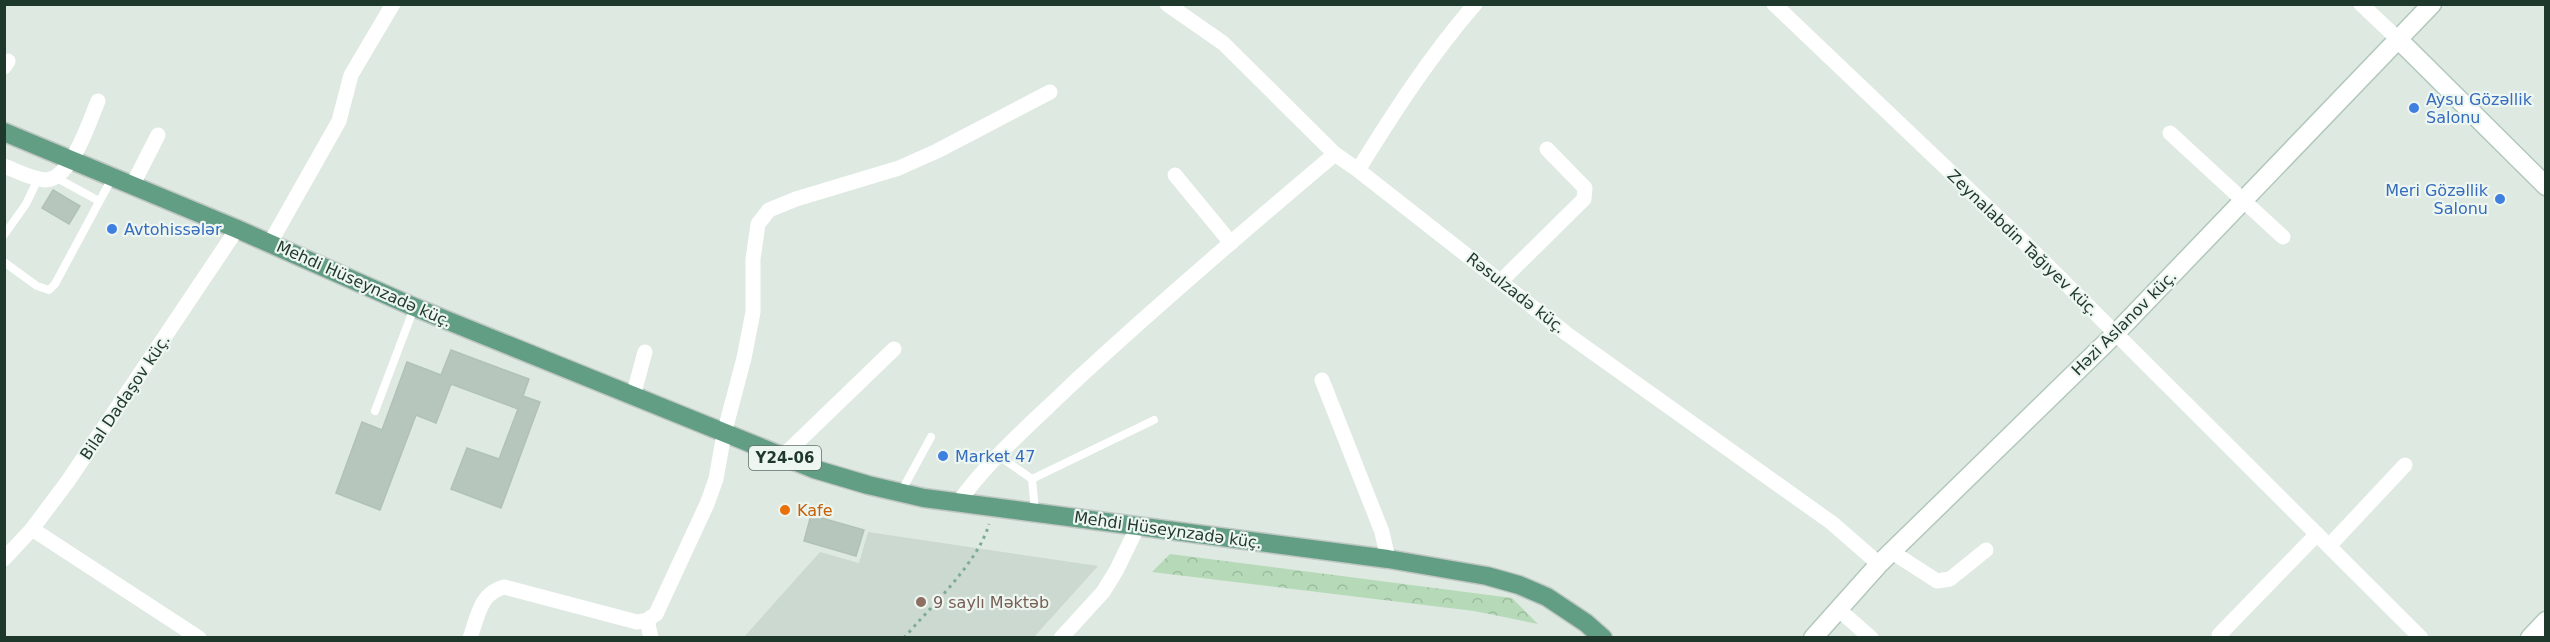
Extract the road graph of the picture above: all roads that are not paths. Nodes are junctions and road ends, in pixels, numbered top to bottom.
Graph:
1 (393, 4) edge
2 (1167, 4) edge
3 (1475, 4) edge
4 (2361, 4) edge
5 (2432, 4) edge
6 (1780, 7) edge
7 (2398, 39) junction
8 (1050, 92) dead end
9 (98, 101) dead end
10 (4, 132) edge
11 (2170, 133) dead end
12 (158, 135) dead end
13 (1547, 149) dead end
14 (1335, 154) junction
15 (72, 160) junction
16 (4, 166) edge
17 (1358, 170) junction
18 (1175, 175) dead end
19 (55, 177) junction
20 (112, 177) junction
21 (38, 179) junction
22 (132, 186) junction
23 (2546, 186) edge
24 (2244, 200) junction
25 (99, 201) junction
26 (237, 229) junction
27 (4, 235) edge
28 (2283, 237) dead end
29 (270, 243) junction
30 (1231, 243) junction
31 (4, 261) edge
32 (1501, 281) junction
33 (414, 307) junction
34 (2116, 333) junction
35 (894, 349) dead end
36 (645, 352) dead end
37 (1322, 380) dead end
38 (633, 396) junction
39 (375, 411) dead end
40 (1154, 420) dead end
41 (724, 434) junction
42 (931, 437) dead end
43 (999, 456) junction
44 (782, 457) junction
45 (2405, 465) dead end
46 (1032, 479) junction
47 (901, 494) junction
48 (958, 503) junction
49 (1035, 513) junction
50 (1138, 526) junction
51 (32, 529) junction
52 (2317, 534) junction
53 (2330, 546) junction
54 (1986, 550) dead end
55 (6, 554) edge
56 (1885, 558) junction
57 (1388, 559) junction
58 (1838, 609) junction
59 (647, 621) junction
60 (2546, 621) edge
61 (2219, 634) dead end
62 (200, 638) edge
63 (470, 638) edge
64 (651, 638) edge
65 (1061, 638) edge
66 (1603, 638) edge
67 (1813, 638) edge
68 (1871, 638) edge
69 (2421, 638) edge
70 (2530, 638) edge

1 - 29 street
2 - 14 street, Rəsulzadə küç.
3 - 17 street
4 - 7 street
5 - 7 main road, Həzi Aslanov küç.
6 - 34 street, Zeynalabdin Tağıyev küç.
7 - 23 main road
7 - 24 main road, Həzi Aslanov küç.
8 - 41 street
9 - 15 street
10 - 15 main road, Mehdi Hüseynzadə küç. / Y24-06
11 - 24 street
12 - 22 street
13 - 32 street
14 - 17 street, Rəsulzadə küç.
14 - 30 street
15 - 19 street
15 - 20 main road, Mehdi Hüseynzadə küç. / Y24-06
16 - 21 street
17 - 32 street, Rəsulzadə küç.
18 - 30 street
19 - 21 street
19 - 25 lane
20 - 22 main road, Mehdi Hüseynzadə küç. / Y24-06
20 - 25 lane
21 - 27 lane
22 - 26 main road, Mehdi Hüseynzadə küç. / Y24-06
24 - 28 street
24 - 34 main road, Həzi Aslanov küç.
25 - 31 lane
26 - 29 main road, Mehdi Hüseynzadə küç. / Y24-06
26 - 51 street, Bilal Dadaşov küç.
29 - 33 main road, Mehdi Hüseynzadə küç. / Y24-06
30 - 43 street
32 - 56 street, Rəsulzadə küç.
33 - 38 main road, Mehdi Hüseynzadə küç. / Y24-06
33 - 39 lane
34 - 52 street, Zeynalabdin Tağıyev küç.
34 - 56 main road, Həzi Aslanov küç.
35 - 44 street
36 - 38 street
37 - 57 street
38 - 41 main road, Mehdi Hüseynzadə küç. / Y24-06
40 - 46 lane
41 - 44 main road, Mehdi Hüseynzadə küç. / Y24-06
41 - 59 street
42 - 47 lane
43 - 46 lane
43 - 48 street
44 - 47 main road, Mehdi Hüseynzadə küç. / Y24-06
45 - 53 street
46 - 49 lane
47 - 48 main road, Mehdi Hüseynzadə küç. / Y24-06
48 - 49 main road, Mehdi Hüseynzadə küç. / Y24-06
49 - 50 main road, Mehdi Hüseynzadə küç. / Y24-06
50 - 57 main road, Mehdi Hüseynzadə küç. / Y24-06
50 - 65 street
51 - 55 street, Bilal Dadaşov küç.
51 - 62 street
52 - 53 street, Zeynalabdin Tağıyev küç.
52 - 61 street
53 - 69 street, Zeynalabdin Tağıyev küç.
54 - 56 street, Rəsulzadə küç.
56 - 58 main road, Həzi Aslanov küç.
57 - 66 main road, Mehdi Hüseynzadə küç. / Y24-06
58 - 67 main road, Həzi Aslanov küç.
58 - 68 street
59 - 63 street
59 - 64 street
60 - 70 main road

